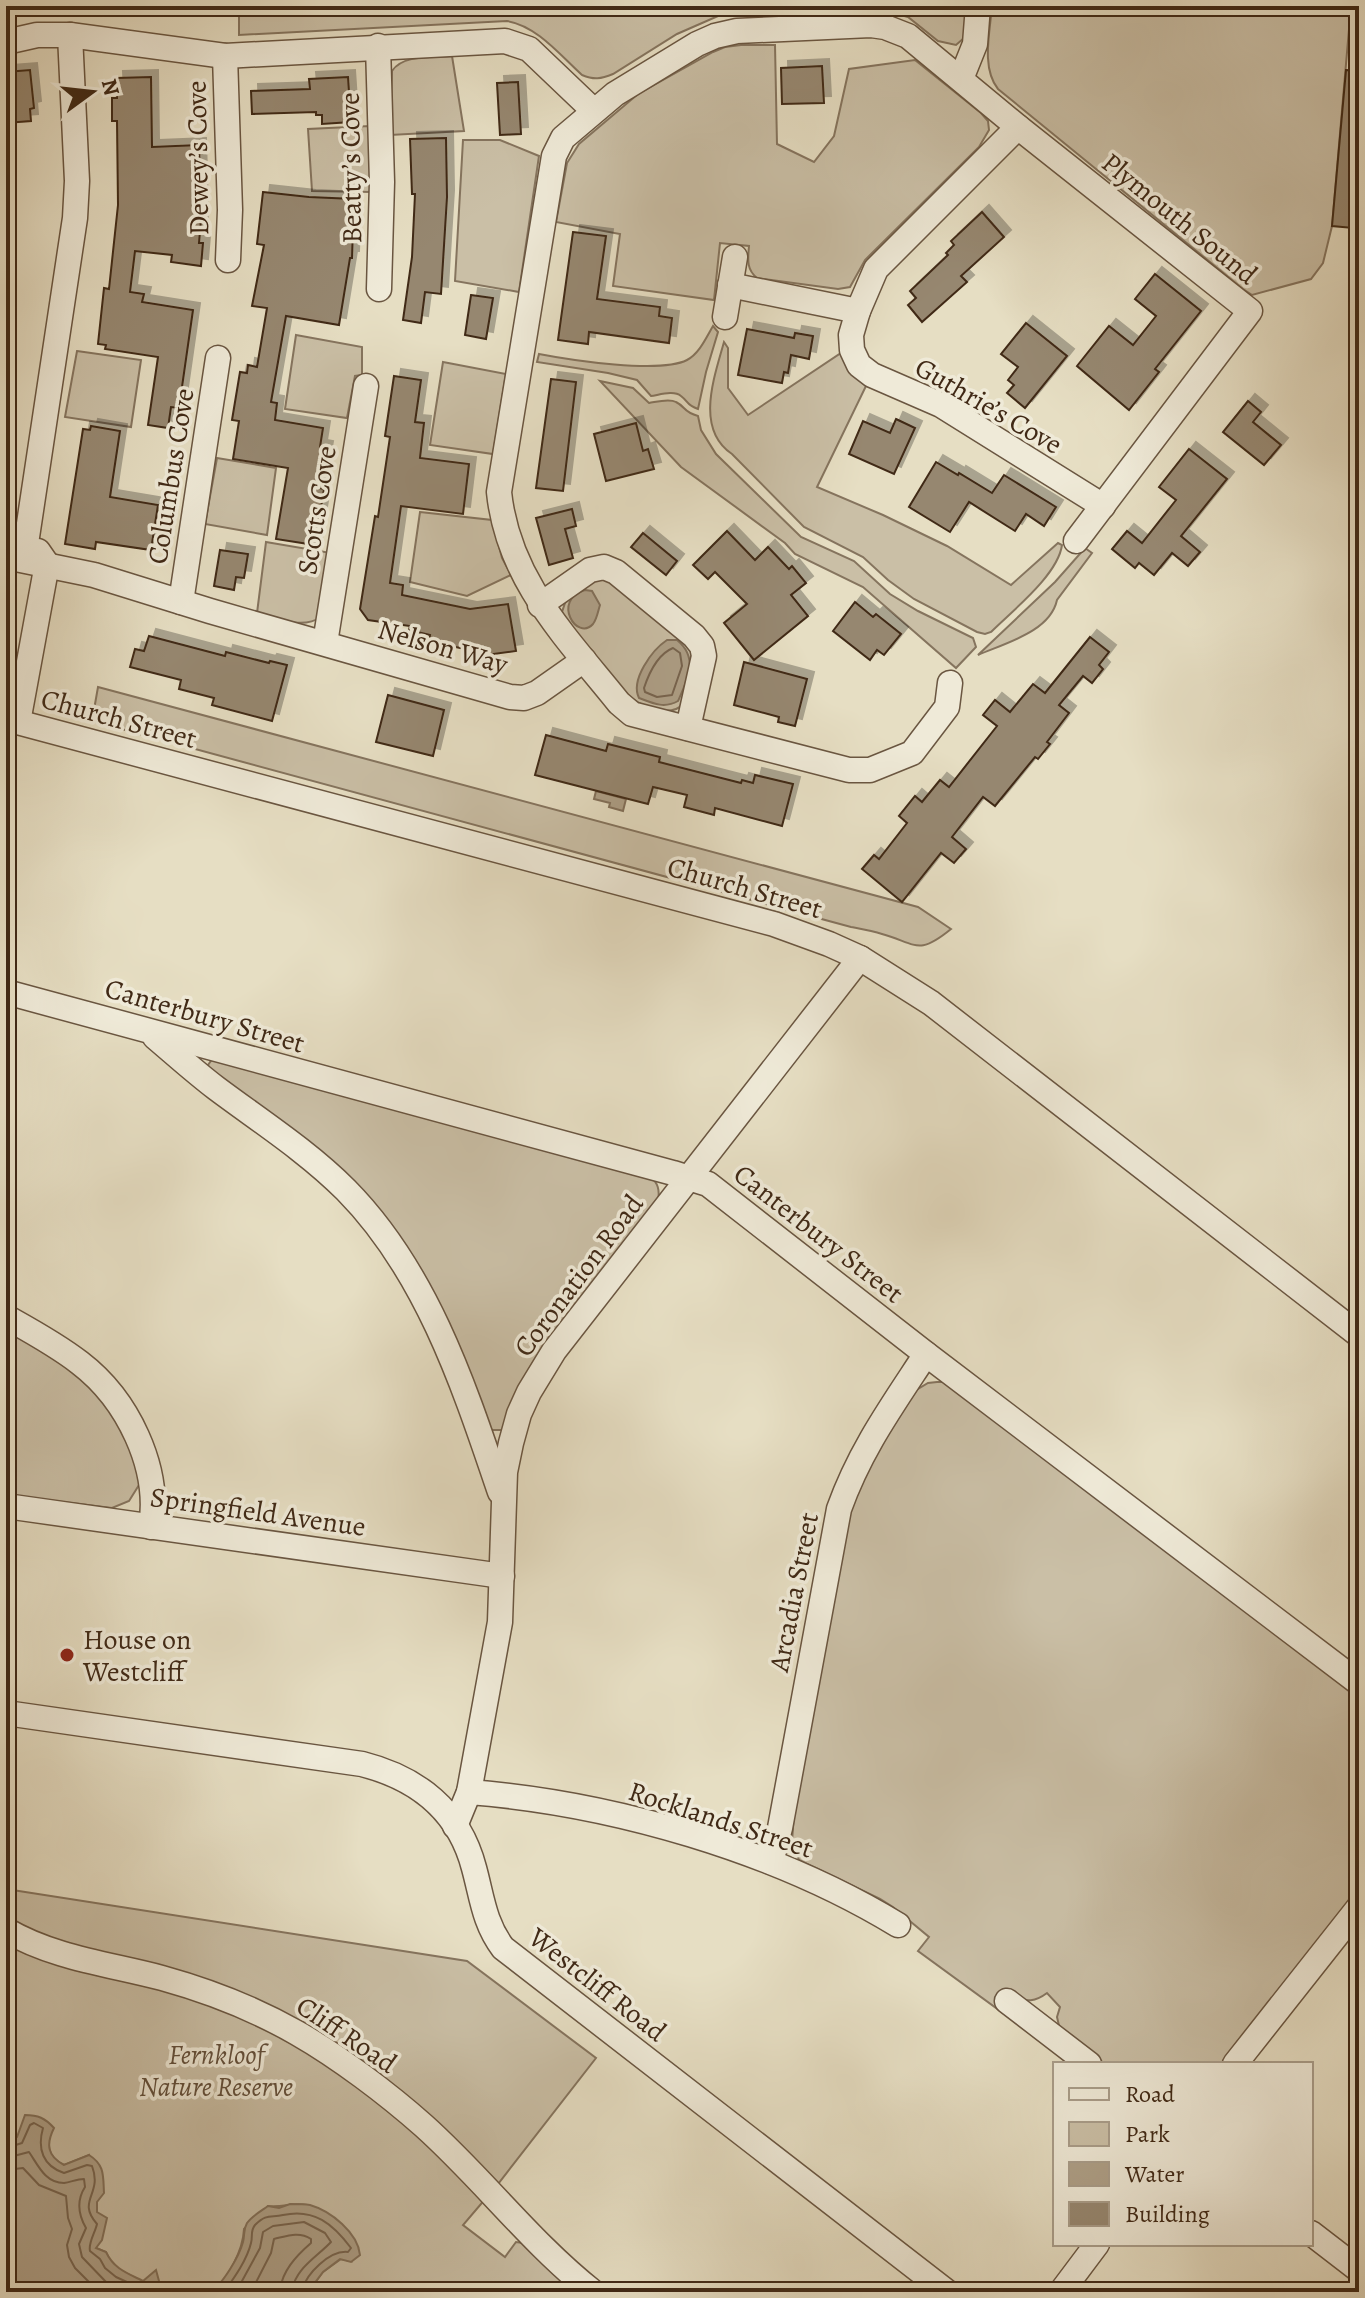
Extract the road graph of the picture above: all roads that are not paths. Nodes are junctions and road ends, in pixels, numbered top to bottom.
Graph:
1 (978, 6) edge
2 (70, 35) junction
3 (6, 42) edge
4 (378, 46) junction
5 (225, 56) junction
6 (961, 79) junction
7 (594, 111) junction
8 (1018, 127) junction
9 (735, 257) dead end
10 (228, 260) dead end
11 (730, 285) junction
12 (379, 289) dead end
13 (858, 311) junction
14 (725, 317) dead end
15 (218, 358) dead end
16 (366, 386) dead end
17 (1103, 506) junction
18 (1076, 541) dead end
19 (23, 555) edge
20 (181, 602) junction
21 (540, 605) junction
22 (325, 643) junction
23 (584, 660) junction
24 (950, 683) dead end
25 (12, 721) edge
26 (688, 728) junction
27 (860, 958) junction
28 (6, 992) edge
29 (148, 1032) junction
30 (690, 1178) junction
31 (6, 1317) edge
32 (1359, 1335) edge
33 (926, 1354) junction
34 (503, 1502) junction
35 (6, 1506) edge
36 (151, 1527) junction
37 (502, 1576) junction
38 (1359, 1683) edge
39 (6, 1713) edge
40 (469, 1792) junction
41 (455, 1826) junction
42 (771, 1862) junction
43 (1359, 1907) edge
44 (898, 1925) dead end
45 (6, 1930) edge
46 (1007, 2001) dead end
47 (1086, 2062) edge
48 (1237, 2062) edge
49 (1313, 2235) edge
50 (1096, 2246) edge
51 (1359, 2270) edge
52 (593, 2292) edge
53 (947, 2292) edge
54 (1061, 2292) edge

1 - 6 street
2 - 3 street
2 - 5 street
2 - 19 street
4 - 5 street
4 - 7 street
4 - 12 street, Beatty’s Cove
5 - 10 street, Dewey’s Cove
6 - 7 street, Plymouth Sound
6 - 8 street, Plymouth Sound
7 - 21 street
8 - 13 street, Guthrie’s Cove
8 - 17 street, Plymouth Sound
9 - 11 street
11 - 13 street
11 - 14 street
13 - 17 street, Guthrie’s Cove
15 - 20 street, Columbus Cove
16 - 22 street, Scotts Cove
17 - 18 street, Plymouth Sound
19 - 20 street, Nelson Way
19 - 25 street
20 - 22 street, Nelson Way
21 - 23 street
21 - 26 street
22 - 23 street, Nelson Way
23 - 26 street
24 - 26 street
25 - 27 street, Church Street
27 - 30 street, Coronation Road
27 - 32 street, Church Street
28 - 29 street, Canterbury Street
29 - 30 street, Canterbury Street
29 - 34 street
30 - 33 street, Canterbury Street
30 - 34 street, Coronation Road
31 - 36 street
33 - 38 street, Canterbury Street
33 - 42 street, Arcadia Street
34 - 37 street, Coronation Road
35 - 36 street, Springfield Avenue
36 - 37 street, Springfield Avenue
37 - 40 street, Coronation Road
39 - 41 street, Westcliff Road
40 - 41 street, Coronation Road
40 - 42 street, Rocklands Street
41 - 53 street, Westcliff Road
42 - 44 street, Rocklands Street
43 - 48 street
45 - 52 street, Cliff Road
46 - 47 street
49 - 51 street
50 - 54 street

